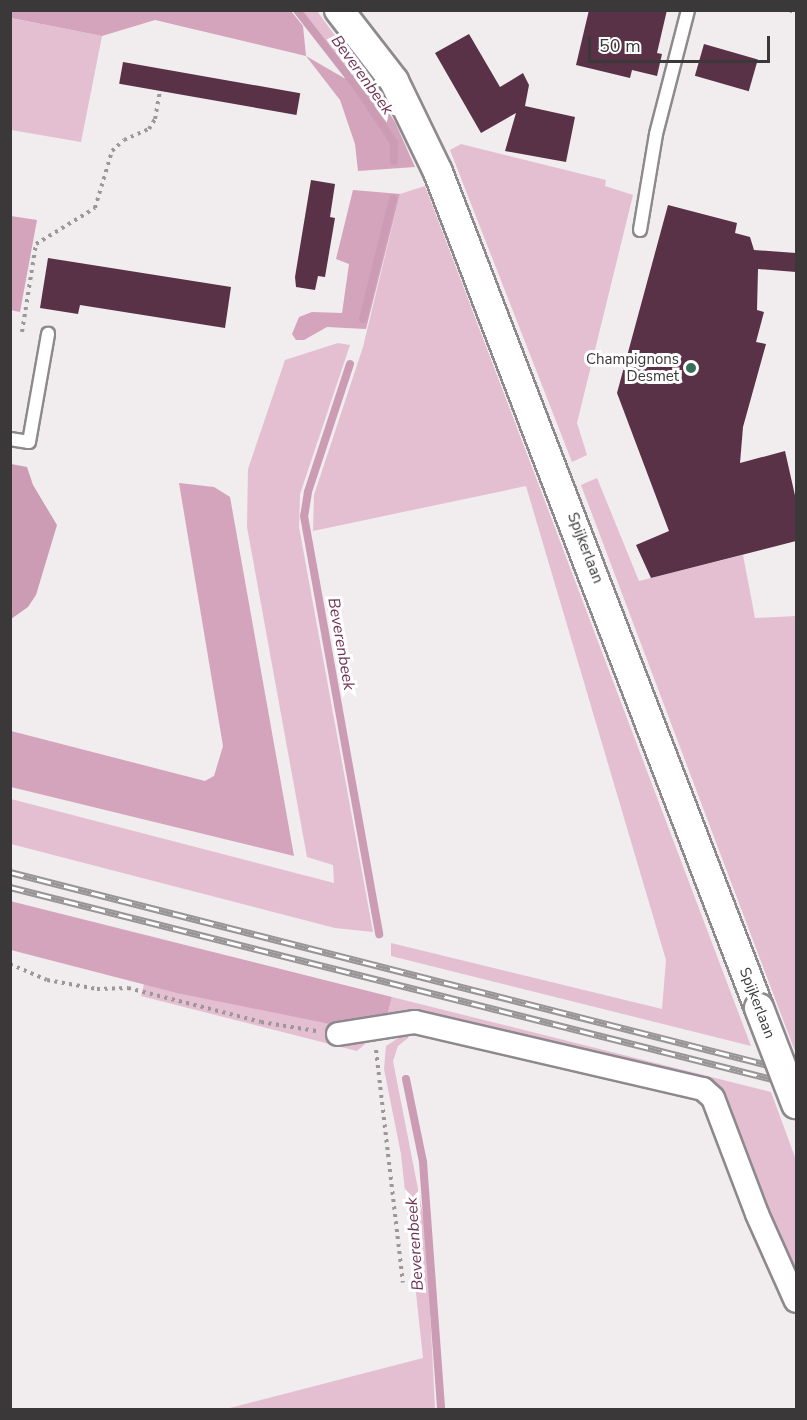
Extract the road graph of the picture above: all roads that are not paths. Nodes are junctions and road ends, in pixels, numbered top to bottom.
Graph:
1 (339, 10) edge
2 (688, 10) edge
3 (640, 230) dead end
4 (48, 334) dead end
5 (10, 439) edge
6 (338, 1034) road end
7 (796, 1104) edge
8 (796, 1301) edge

1 - 7 street, Spijkerlaan, bridge
2 - 3 lane
4 - 5 lane
6 - 8 street

